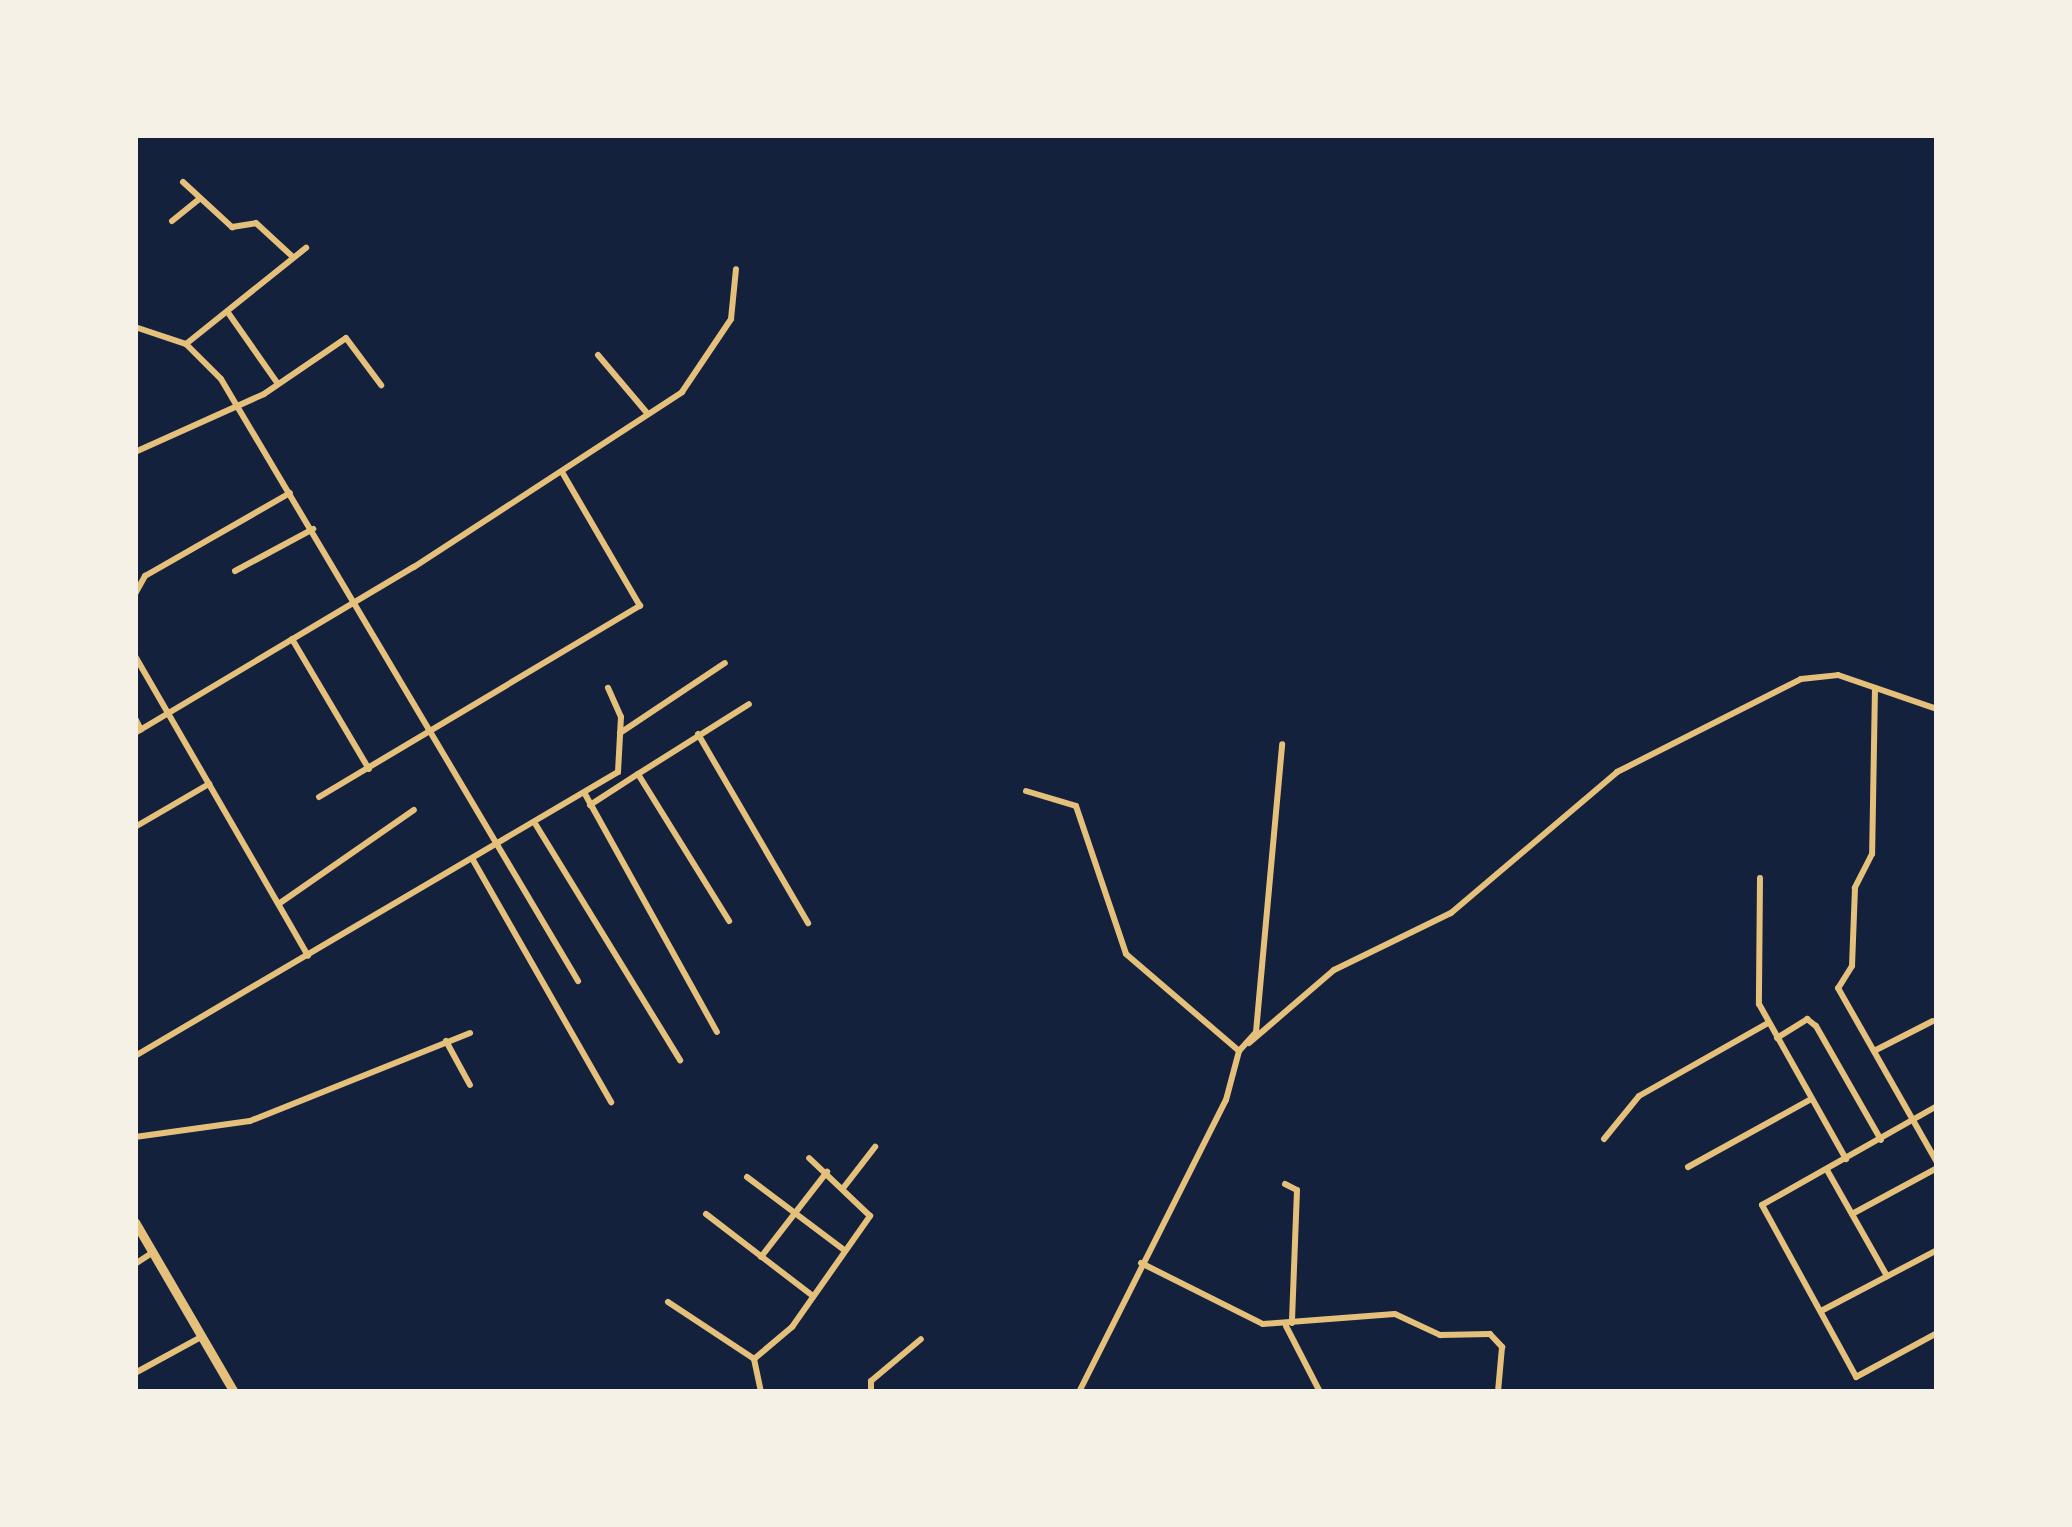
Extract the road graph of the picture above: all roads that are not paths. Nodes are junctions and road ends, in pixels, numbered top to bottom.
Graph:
1 (183, 182) dead end
2 (200, 198) junction
3 (172, 221) dead end
4 (306, 248) dead end
5 (293, 257) junction
6 (736, 268) dead end
7 (229, 314) junction
8 (135, 327) edge
9 (186, 344) junction
10 (598, 355) dead end
11 (278, 384) junction
12 (381, 385) dead end
13 (239, 407) junction
14 (647, 413) junction
15 (135, 452) edge
16 (562, 472) junction
17 (291, 492) junction
18 (313, 529) junction
19 (235, 571) dead end
20 (135, 594) edge
21 (354, 604) junction
22 (293, 641) junction
23 (135, 656) edge
24 (725, 663) dead end
25 (608, 688) dead end
26 (1874, 688) junction
27 (749, 704) dead end
28 (1937, 709) edge
29 (166, 716) junction
30 (135, 718) edge
31 (138, 731) edge
32 (620, 733) junction
33 (698, 734) junction
34 (429, 735) junction
35 (1282, 743) dead end
36 (369, 769) junction
37 (638, 774) junction
38 (209, 784) junction
39 (1026, 791) dead end
40 (586, 794) junction
41 (319, 797) dead end
42 (590, 805) junction
43 (413, 810) dead end
44 (536, 825) junction
45 (135, 827) edge
46 (499, 844) junction
47 (473, 860) junction
48 (1760, 878) dead end
49 (279, 903) junction
50 (729, 921) dead end
51 (808, 923) dead end
52 (308, 956) junction
53 (578, 981) dead end
54 (1933, 1021) dead end
55 (1768, 1023) junction
56 (717, 1032) dead end
57 (470, 1033) dead end
58 (1777, 1038) junction
59 (446, 1041) junction
60 (1250, 1043) junction
61 (1239, 1051) junction
62 (1874, 1052) junction
63 (135, 1056) edge
64 (680, 1060) dead end
65 (470, 1085) dead end
66 (1811, 1099) junction
67 (611, 1102) dead end
68 (1937, 1106) edge
69 (1915, 1121) junction
70 (135, 1137) edge
71 (1604, 1139) dead end
72 (1881, 1140) junction
73 (875, 1147) dead end
74 (809, 1158) dead end
75 (1846, 1160) junction
76 (1937, 1165) edge
77 (1688, 1167) dead end
78 (1826, 1170) junction
79 (827, 1172) junction
80 (746, 1178) dead end
81 (1285, 1184) dead end
82 (844, 1187) junction
83 (706, 1214) dead end
84 (796, 1214) junction
85 (1852, 1214) junction
86 (135, 1222) edge
87 (843, 1249) junction
88 (1937, 1250) edge
89 (153, 1253) junction
90 (761, 1257) junction
91 (135, 1264) edge
92 (1142, 1264) junction
93 (1887, 1276) junction
94 (813, 1297) junction
95 (668, 1302) dead end
96 (1821, 1312) junction
97 (1289, 1325) junction
98 (1937, 1333) edge
99 (201, 1336) junction
100 (921, 1339) dead end
101 (754, 1359) junction
102 (135, 1373) edge
103 (233, 1392) edge
104 (761, 1392) edge
105 (871, 1392) edge
106 (1078, 1392) edge
107 (1320, 1392) edge
108 (1498, 1392) edge

1 - 2 street
2 - 3 street
2 - 5 street
4 - 5 street
5 - 7 street
6 - 14 street
7 - 9 street
7 - 11 street
8 - 9 street
9 - 13 street
10 - 14 street
11 - 12 street
11 - 13 street
13 - 15 street
13 - 17 street
14 - 16 street
16 - 21 street
16 - 34 street
17 - 18 street
17 - 20 street
18 - 19 street
18 - 21 street
21 - 22 street
21 - 34 street
22 - 29 street
22 - 36 street
23 - 29 street
24 - 32 street
25 - 32 street
26 - 28 street
26 - 60 street
26 - 62 street
27 - 33 street
29 - 31 street
29 - 38 street
30 - 31 street
32 - 40 street
33 - 37 street
33 - 51 street
34 - 36 street
34 - 46 street
35 - 60 street
36 - 41 street
37 - 42 street
37 - 50 street
38 - 45 street
38 - 49 street
39 - 61 street
40 - 42 street
40 - 44 street
42 - 56 street
43 - 49 street
44 - 46 street
44 - 64 street
46 - 47 street
46 - 53 street
47 - 52 street
47 - 67 street
48 - 55 street
49 - 52 street
52 - 63 street
54 - 62 street
55 - 58 street
55 - 71 street
57 - 59 street
58 - 66 street
58 - 72 street
59 - 65 street
59 - 70 street
60 - 61 street
61 - 92 street
62 - 69 street
66 - 75 street
66 - 77 street
68 - 69 street
69 - 72 street
69 - 76 street
72 - 75 street
73 - 82 street
74 - 79 street
75 - 78 street
76 - 85 street
78 - 85 street
78 - 96 street
79 - 82 street
79 - 84 street
80 - 84 street
81 - 97 street
82 - 87 street
83 - 90 street
84 - 87 street
84 - 90 street
85 - 93 street
86 - 89 main road
87 - 94 street
88 - 93 street
89 - 91 street
89 - 99 main road
90 - 94 street
92 - 97 street
92 - 106 street
93 - 96 street
94 - 101 street
95 - 101 street
96 - 98 street
97 - 107 street
97 - 108 street
99 - 102 street
99 - 103 main road
100 - 105 street
101 - 104 street

